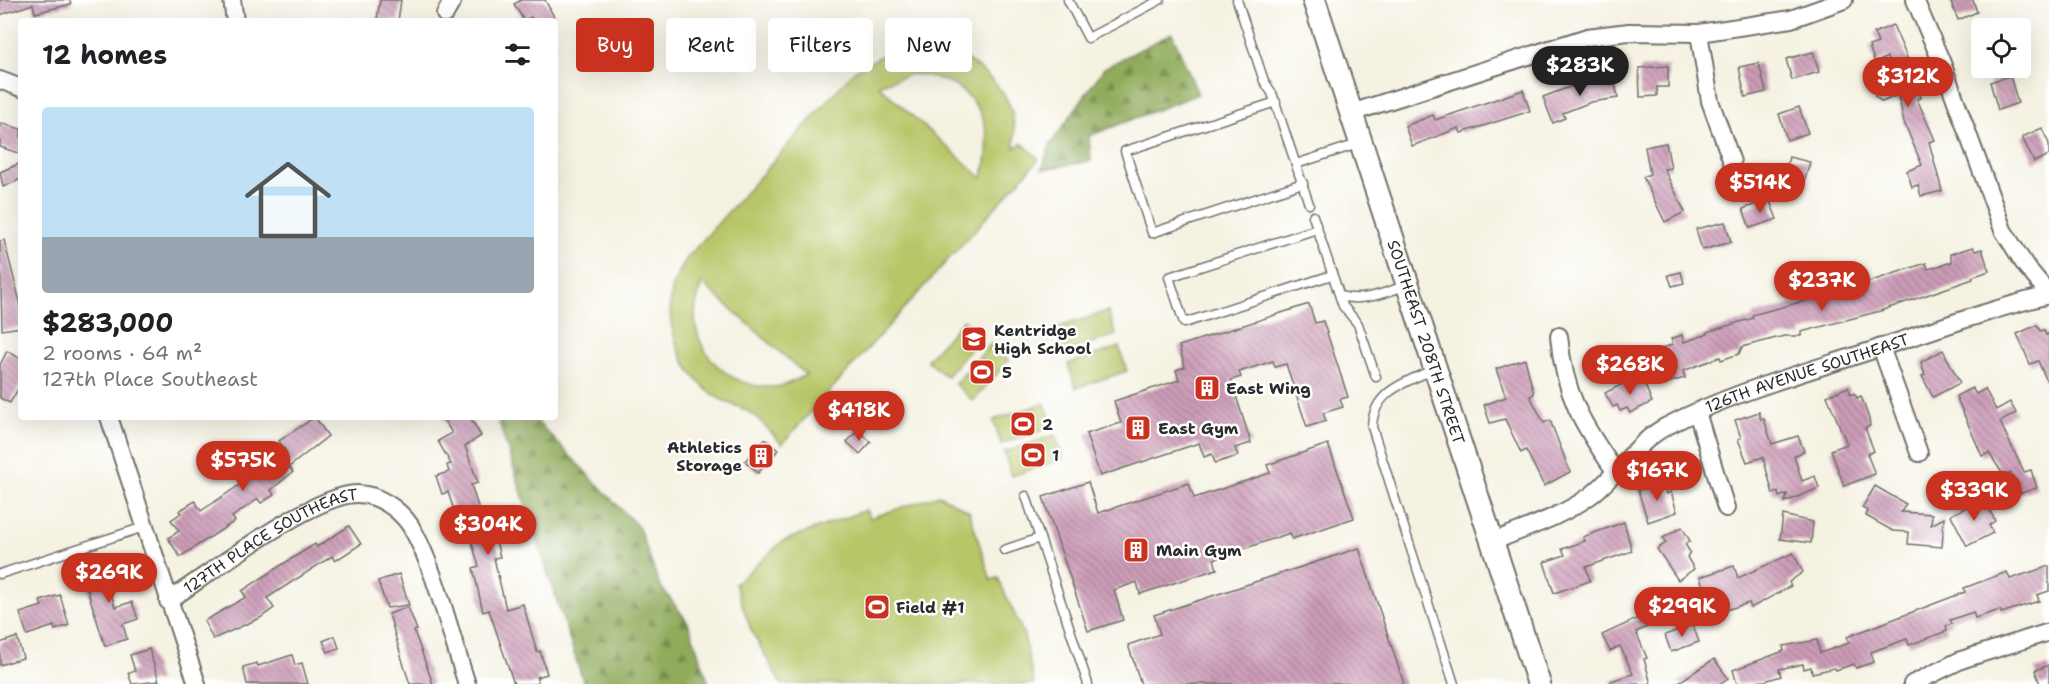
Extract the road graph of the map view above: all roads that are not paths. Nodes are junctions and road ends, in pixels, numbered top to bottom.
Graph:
1 (232, 0) edge
2 (1068, 0) edge
3 (1161, 0) edge
4 (1237, 0) edge
5 (1314, 0) edge
6 (1844, 0) edge
7 (1915, 0) edge
8 (235, 18) edge
9 (1699, 33) junction
10 (1276, 102) junction
11 (1351, 113) junction
12 (1361, 143) junction
13 (1732, 162) dead end
14 (1296, 164) junction
15 (1303, 183) junction
16 (1309, 204) dead end
17 (1313, 216) dead end
18 (1317, 229) junction
19 (1332, 275) junction
20 (1408, 285) junction
21 (2049, 295) edge
22 (1340, 296) junction
23 (1560, 336) dead end
24 (1881, 347) junction
25 (1436, 369) junction
26 (1376, 377) dead end
27 (1697, 412) junction
28 (110, 420) edge
29 (1919, 453) dead end
30 (1616, 471) junction
31 (1026, 496) dead end
32 (1726, 508) dead end
33 (144, 526) junction
34 (1040, 538) junction
35 (1492, 542) junction
36 (1004, 550) dead end
37 (0, 574) edge
38 (168, 601) junction
39 (2049, 632) edge
40 (197, 684) edge
41 (467, 684) edge
42 (1088, 684) edge
43 (1454, 684) edge
44 (1539, 684) edge
45 (1912, 684) edge

1 - 8 street
2 - 3 lane
4 - 10 lane
5 - 11 main road, SOUTHEAST 208TH STREET
6 - 9 street
7 - 21 street
9 - 11 street
9 - 13 street
10 - 14 lane
10 - 15 lane
11 - 12 main road, SOUTHEAST 208TH STREET
12 - 14 lane
12 - 20 main road, SOUTHEAST 208TH STREET
14 - 15 lane
15 - 16 lane
17 - 18 lane
18 - 19 lane
18 - 19 lane
19 - 22 lane
20 - 22 lane
20 - 25 main road, SOUTHEAST 208TH STREET
21 - 24 street, 126TH AVENUE SOUTHEAST
22 - 26 lane
23 - 30 street
24 - 27 street, 126TH AVENUE SOUTHEAST
24 - 29 street
25 - 35 main road, SOUTHEAST 208TH STREET
25 - 43 lane
27 - 30 street, 126TH AVENUE SOUTHEAST
27 - 32 street
28 - 33 street
30 - 35 street, 126TH AVENUE SOUTHEAST
31 - 34 lane
33 - 37 lane
33 - 38 street
34 - 36 lane
34 - 42 lane
35 - 44 main road, SOUTHEAST 208TH STREET
38 - 40 street
38 - 41 street, 127TH PLACE SOUTHEAST
39 - 45 street

